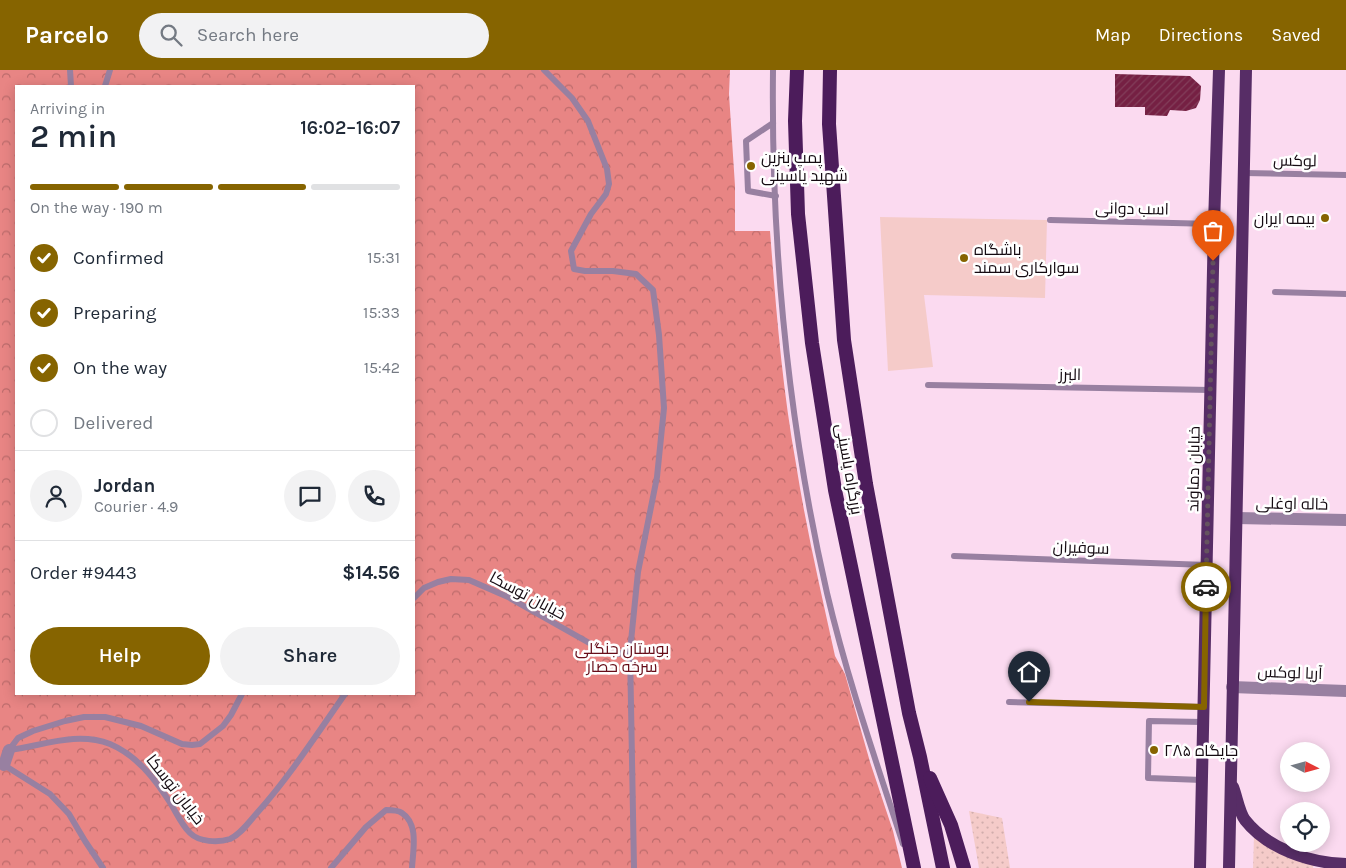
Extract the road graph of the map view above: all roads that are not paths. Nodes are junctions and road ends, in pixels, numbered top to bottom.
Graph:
1 (70, 70) edge
2 (110, 70) edge
3 (544, 70) edge
4 (773, 70) edge
5 (797, 70) edge
6 (830, 70) edge
7 (1219, 70) edge
8 (1246, 70) edge
9 (71, 85) edge
10 (105, 85) edge
11 (773, 123) junction
12 (1244, 173) junction
13 (1346, 175) edge
14 (776, 196) junction
15 (1050, 220) dead end
16 (1214, 224) junction
17 (1275, 292) dead end
18 (1346, 294) edge
19 (928, 385) dead end
20 (1211, 390) junction
21 (1236, 518) junction
22 (1346, 520) edge
23 (954, 556) dead end
24 (1207, 565) junction
25 (415, 597) edge
26 (630, 651) junction
27 (1232, 687) junction
28 (1346, 690) edge
29 (241, 695) edge
30 (344, 695) edge
31 (1009, 702) dead end
32 (1204, 707) junction
33 (1203, 722) junction
34 (8, 750) junction
35 (920, 757) junction
36 (4, 765) joint
37 (1230, 778) junction
38 (1202, 780) junction
39 (1346, 857) edge
40 (1346, 864) edge
41 (1330, 866) edge
42 (103, 868) edge
43 (331, 868) edge
44 (412, 868) edge
45 (634, 868) edge
46 (912, 868) edge
47 (943, 868) edge
48 (964, 868) edge
49 (1200, 868) edge
50 (1229, 868) edge

1 - 9 lane
2 - 10 lane
3 - 26 lane
4 - 11 lane
5 - 46 highway, بزرگراه یاسینی
6 - 35 highway, بزرگراه یاسینی
7 - 16 main road, خیابان دماوند
8 - 12 main road
11 - 14 lane
11 - 14 lane
12 - 13 lane, لوکس
12 - 21 main road
14 - 46 lane
15 - 16 lane, اسب دوانی
16 - 20 main road, خیابان دماوند
17 - 18 lane
19 - 20 lane, البرز
20 - 24 main road, خیابان دماوند
21 - 22 street, خاله اوغلی
21 - 27 main road
23 - 24 lane, سوفیران
24 - 32 main road, خیابان دماوند
25 - 26 lane, خیابان توسکا
26 - 45 lane
27 - 28 street, آریا لوکس
27 - 37 main road
29 - 34 lane
30 - 34 lane, خیابان توسکا
31 - 32 lane
32 - 33 main road, خیابان دماوند
33 - 38 main road, خیابان دماوند
33 - 38 lane
34 - 36 street
35 - 47 highway, بزرگراه یاسینی
35 - 48 highway
36 - 42 lane
37 - 41 main road
37 - 50 main road
38 - 49 main road, خیابان دماوند
39 - 41 street
40 - 41 main road
43 - 44 lane

